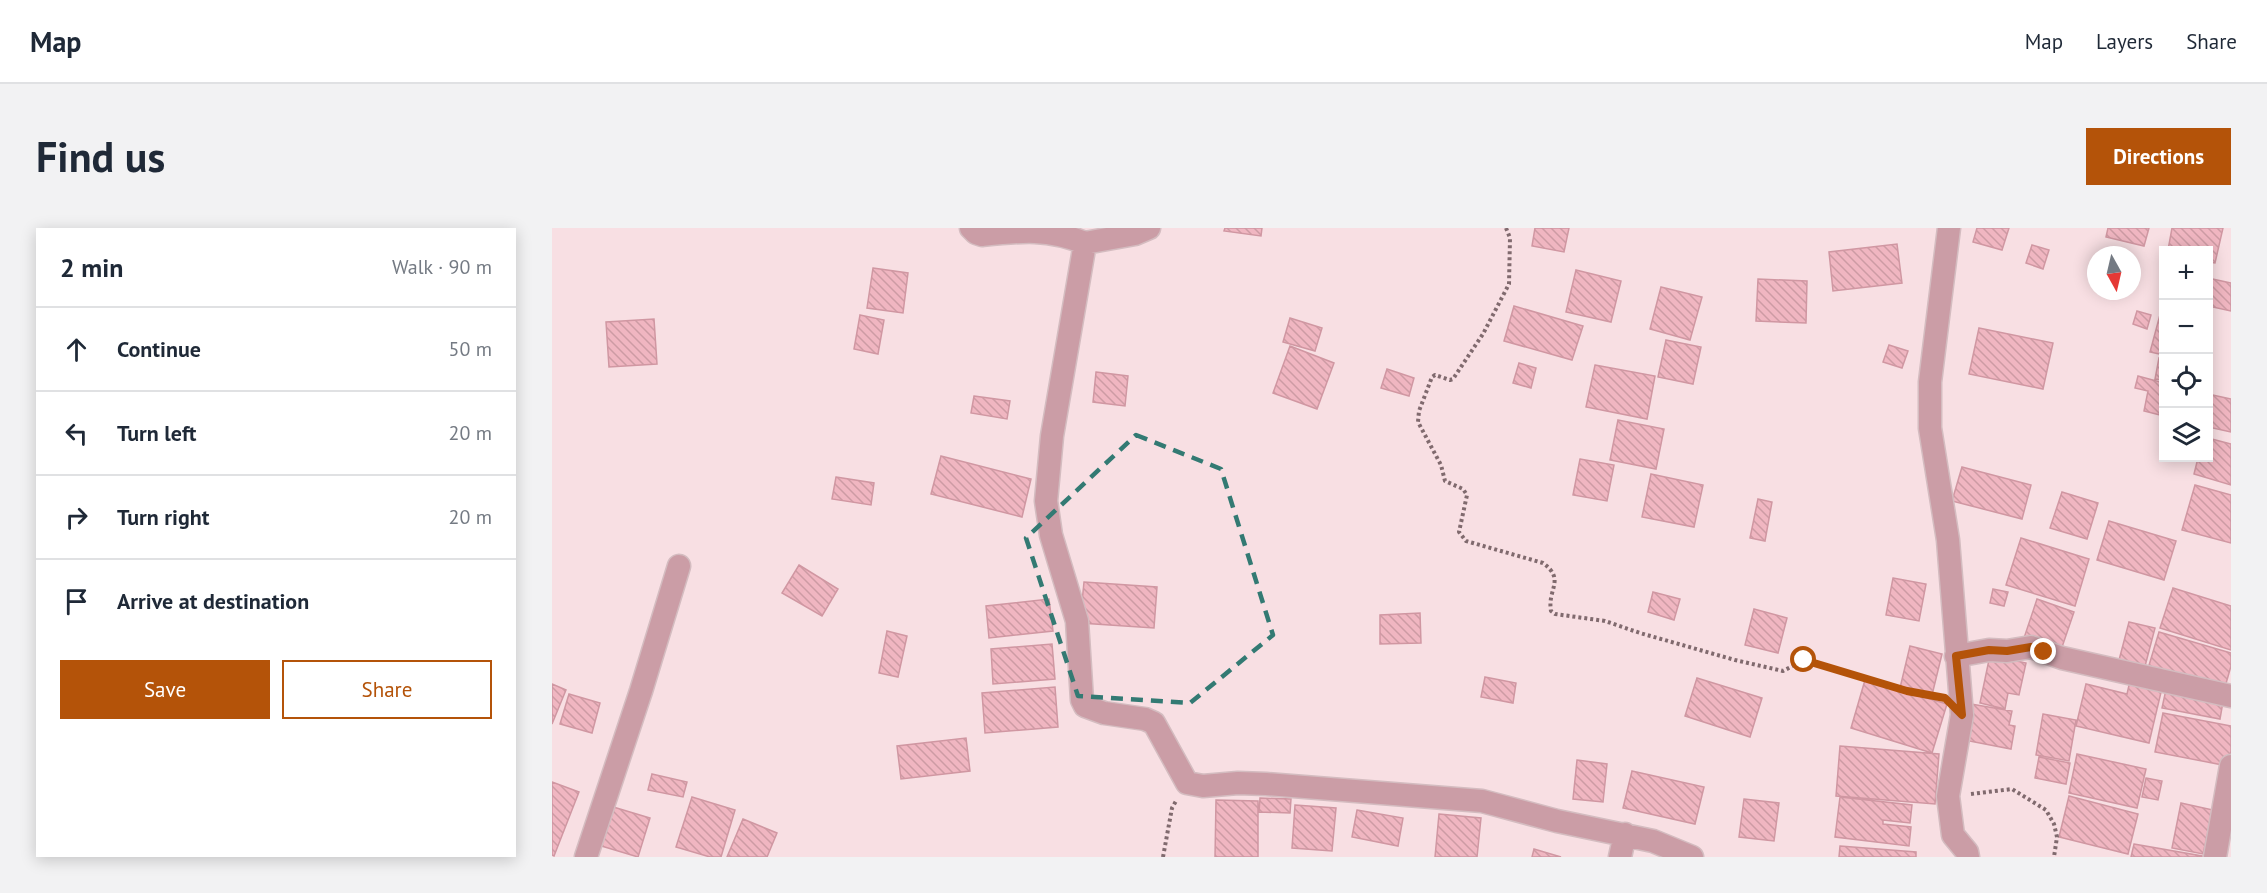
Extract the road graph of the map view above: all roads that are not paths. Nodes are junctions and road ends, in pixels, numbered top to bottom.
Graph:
1 (971, 228) edge
2 (1149, 228) edge
3 (1949, 228) edge
4 (1084, 243) junction
5 (679, 566) dead end
6 (1956, 656) junction
7 (2231, 696) edge
8 (2231, 766) edge
9 (1625, 834) junction
10 (591, 856) edge
11 (1620, 857) edge
12 (1692, 857) edge
13 (1968, 857) edge
14 (2215, 857) edge

1 - 4 street
2 - 4 street
3 - 6 street
4 - 9 street
5 - 10 street
6 - 7 street
6 - 13 street
8 - 14 street
9 - 11 street
9 - 12 street

